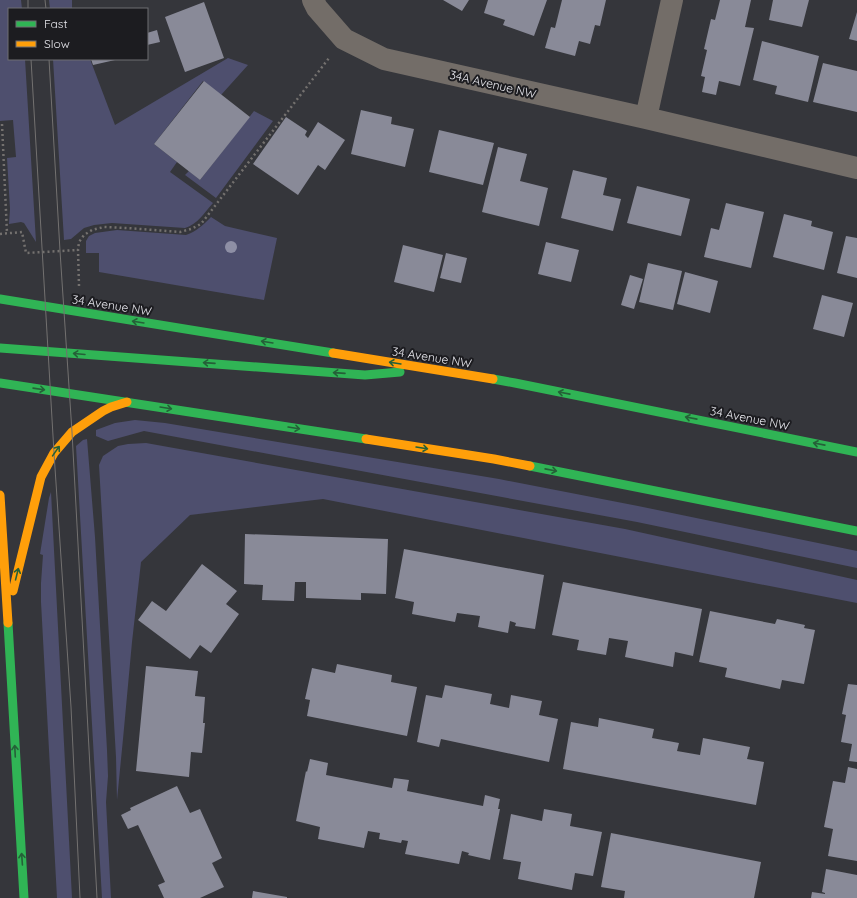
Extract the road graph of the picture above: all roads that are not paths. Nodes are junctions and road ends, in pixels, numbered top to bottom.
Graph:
1 (314, 0) edge
2 (672, 0) edge
3 (646, 118) junction
4 (857, 168) edge
5 (0, 299) edge
6 (0, 348) edge
7 (433, 369) junction
8 (0, 383) edge
9 (127, 402) junction
10 (857, 452) edge
11 (0, 495) edge
12 (857, 531) edge
13 (8, 612) junction
14 (24, 898) edge

1 - 3 street, 34A Avenue NW
2 - 3 street
3 - 4 street, 34A Avenue NW
7 -> 5 main road, 34 Avenue NW
7 -> 6 main road
10 -> 7 main road, 34 Avenue NW
8 -> 9 main road
9 -> 12 main road
13 -> 9 main road
11 - 13 main road
14 -> 13 main road

